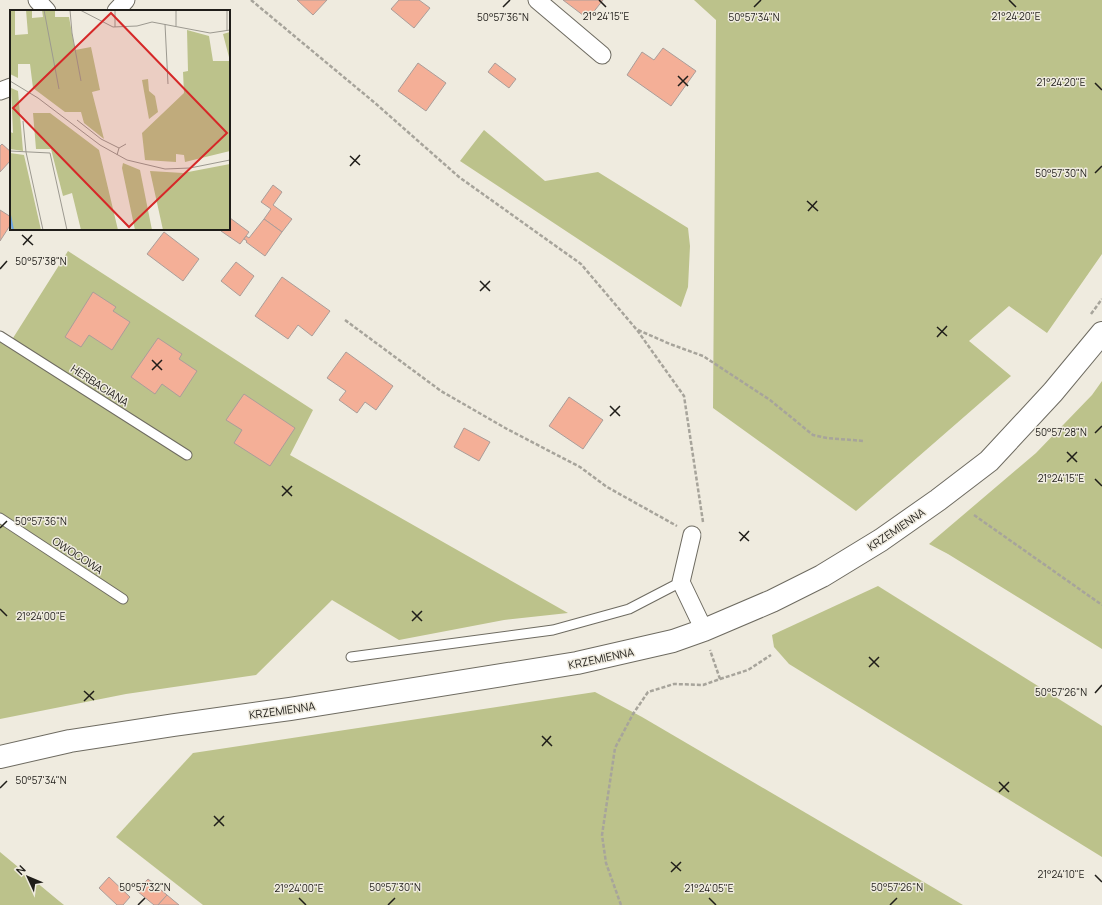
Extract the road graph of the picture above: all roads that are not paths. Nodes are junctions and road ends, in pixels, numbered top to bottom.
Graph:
1 (37, 0) edge
2 (126, 0) edge
3 (537, 0) edge
4 (46, 10) edge
5 (117, 10) edge
6 (602, 55) dead end
7 (10, 87) edge
8 (0, 91) edge
9 (1096, 325) edge
10 (0, 336) edge
11 (187, 455) dead end
12 (0, 518) edge
13 (692, 535) road end
14 (681, 582) junction
15 (123, 600) dead end
16 (704, 630) junction
17 (351, 657) dead end
18 (0, 757) edge

1 - 4 street
2 - 5 street
3 - 6 street
7 - 8 street
9 - 16 main road, KRZEMIENNA
10 - 11 lane, HERBACIANA
12 - 15 lane, OWOCOWA
13 - 14 street
14 - 16 street
14 - 17 lane
16 - 18 main road, KRZEMIENNA

